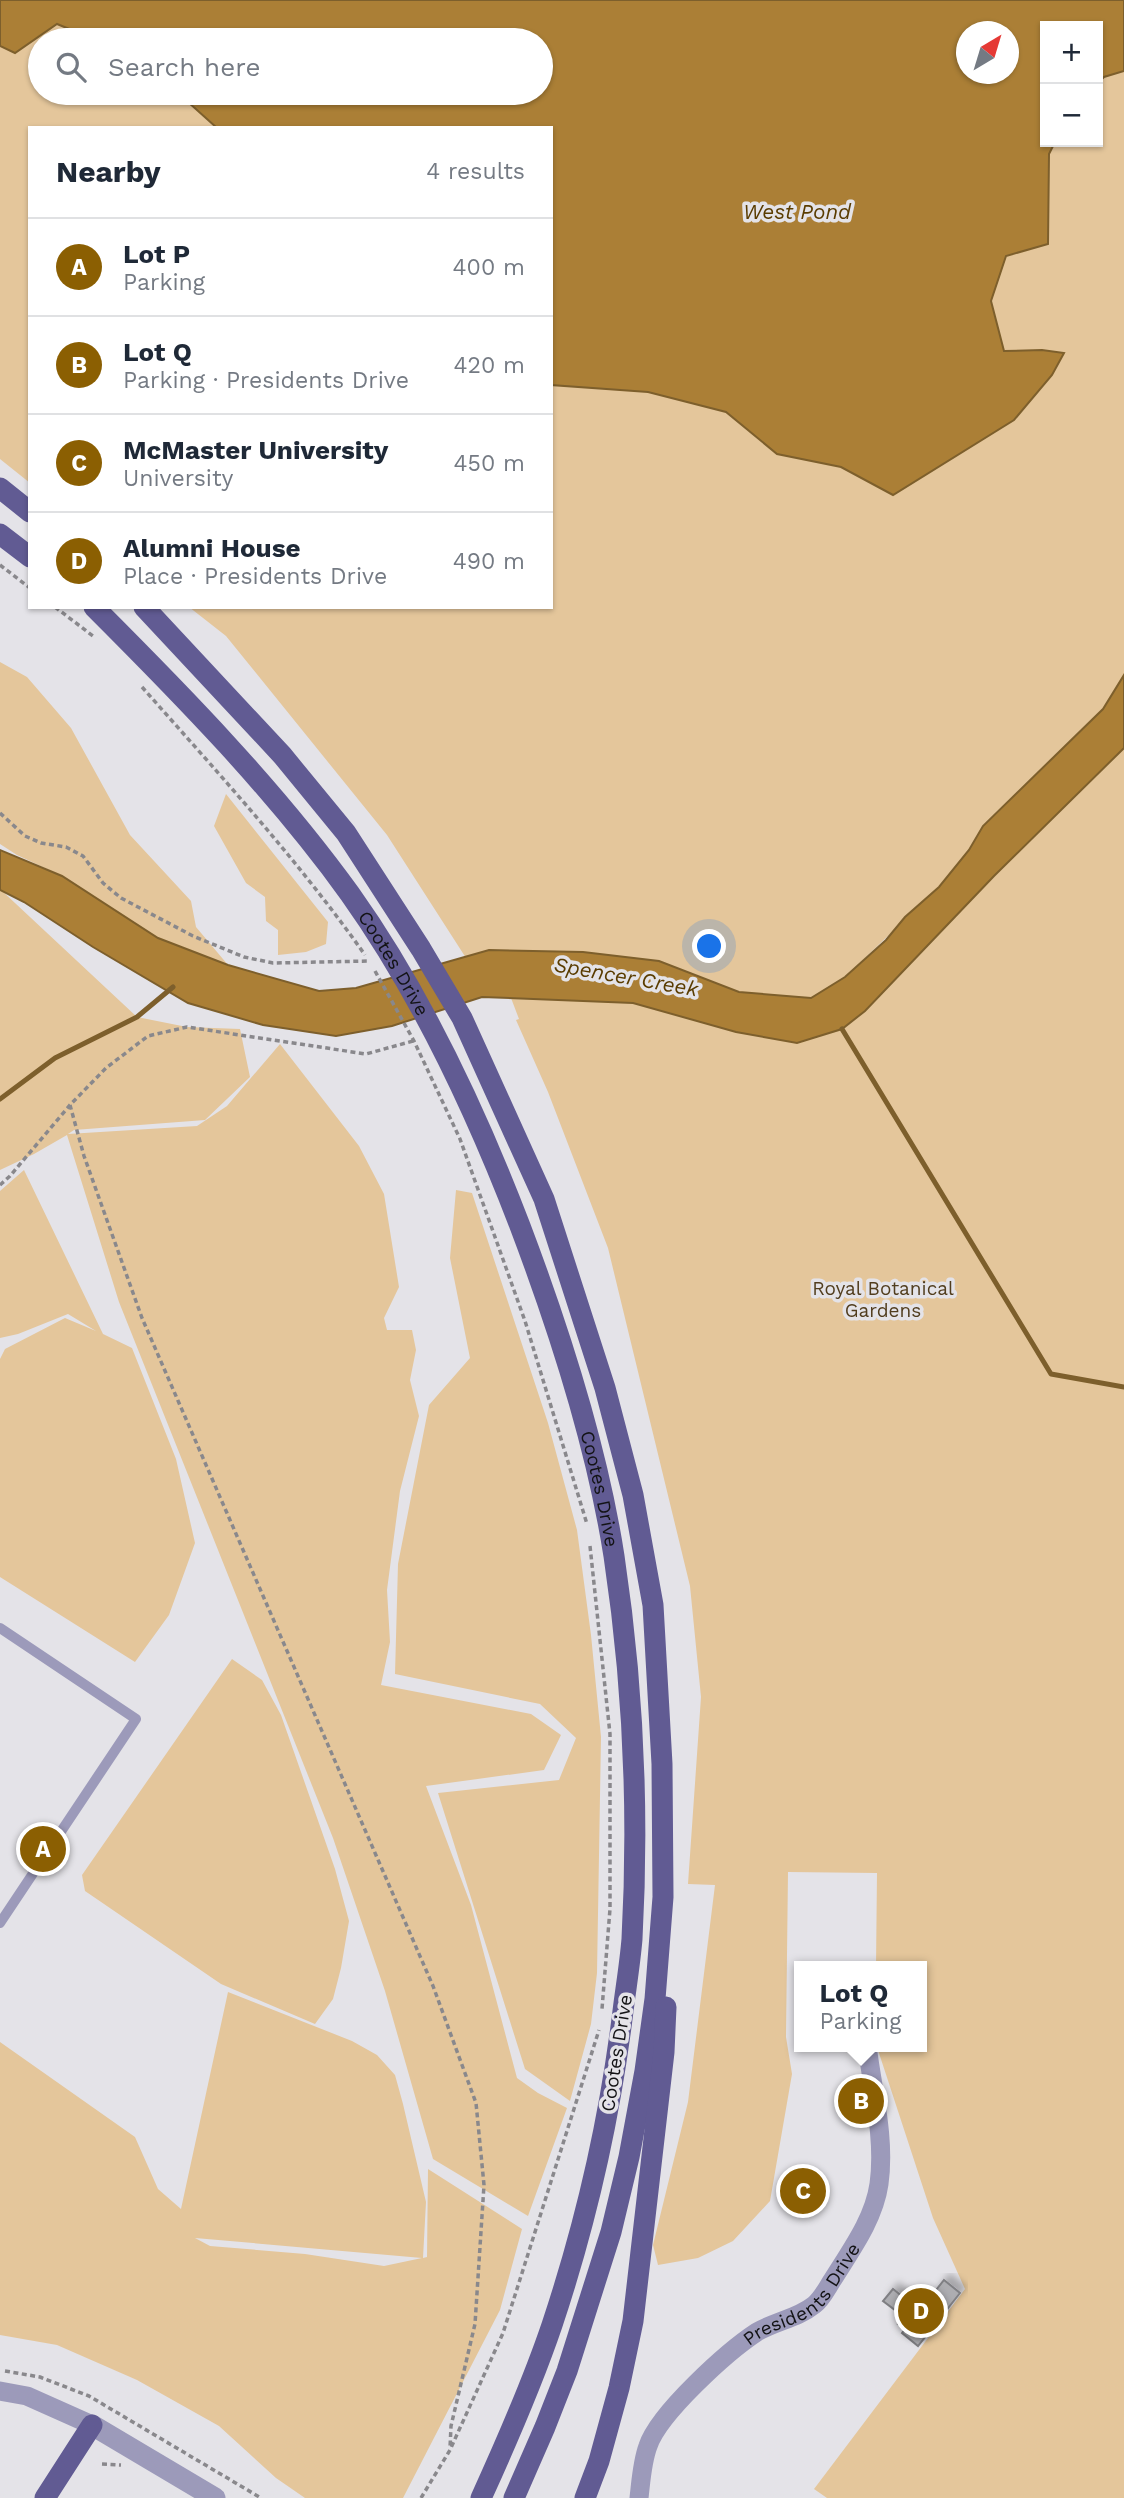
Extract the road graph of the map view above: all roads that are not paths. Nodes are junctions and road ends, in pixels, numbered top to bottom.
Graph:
1 (0, 488) edge
2 (28, 510) edge
3 (0, 534) edge
4 (28, 555) edge
5 (96, 609) edge
6 (146, 609) edge
7 (0, 1628) edge
8 (663, 1897) junction
9 (0, 1923) edge
10 (868, 2053) dead end
11 (0, 2391) edge
12 (92, 2425) junction
13 (506, 2442) junction
14 (45, 2498) edge
15 (215, 2498) edge
16 (469, 2498) edge
17 (481, 2498) edge
18 (514, 2498) edge
19 (585, 2498) edge
20 (639, 2498) edge

1 - 2 main road
3 - 4 main road
5 - 13 main road, Cootes Drive
6 - 8 main road, Cootes Drive
7 - 9 lane
8 - 18 main road, Cootes Drive
8 - 19 main road
10 - 20 street, Presidents Drive
11 - 12 street
12 - 14 main road
12 - 15 street
13 - 16 main road
13 - 17 main road, Cootes Drive

